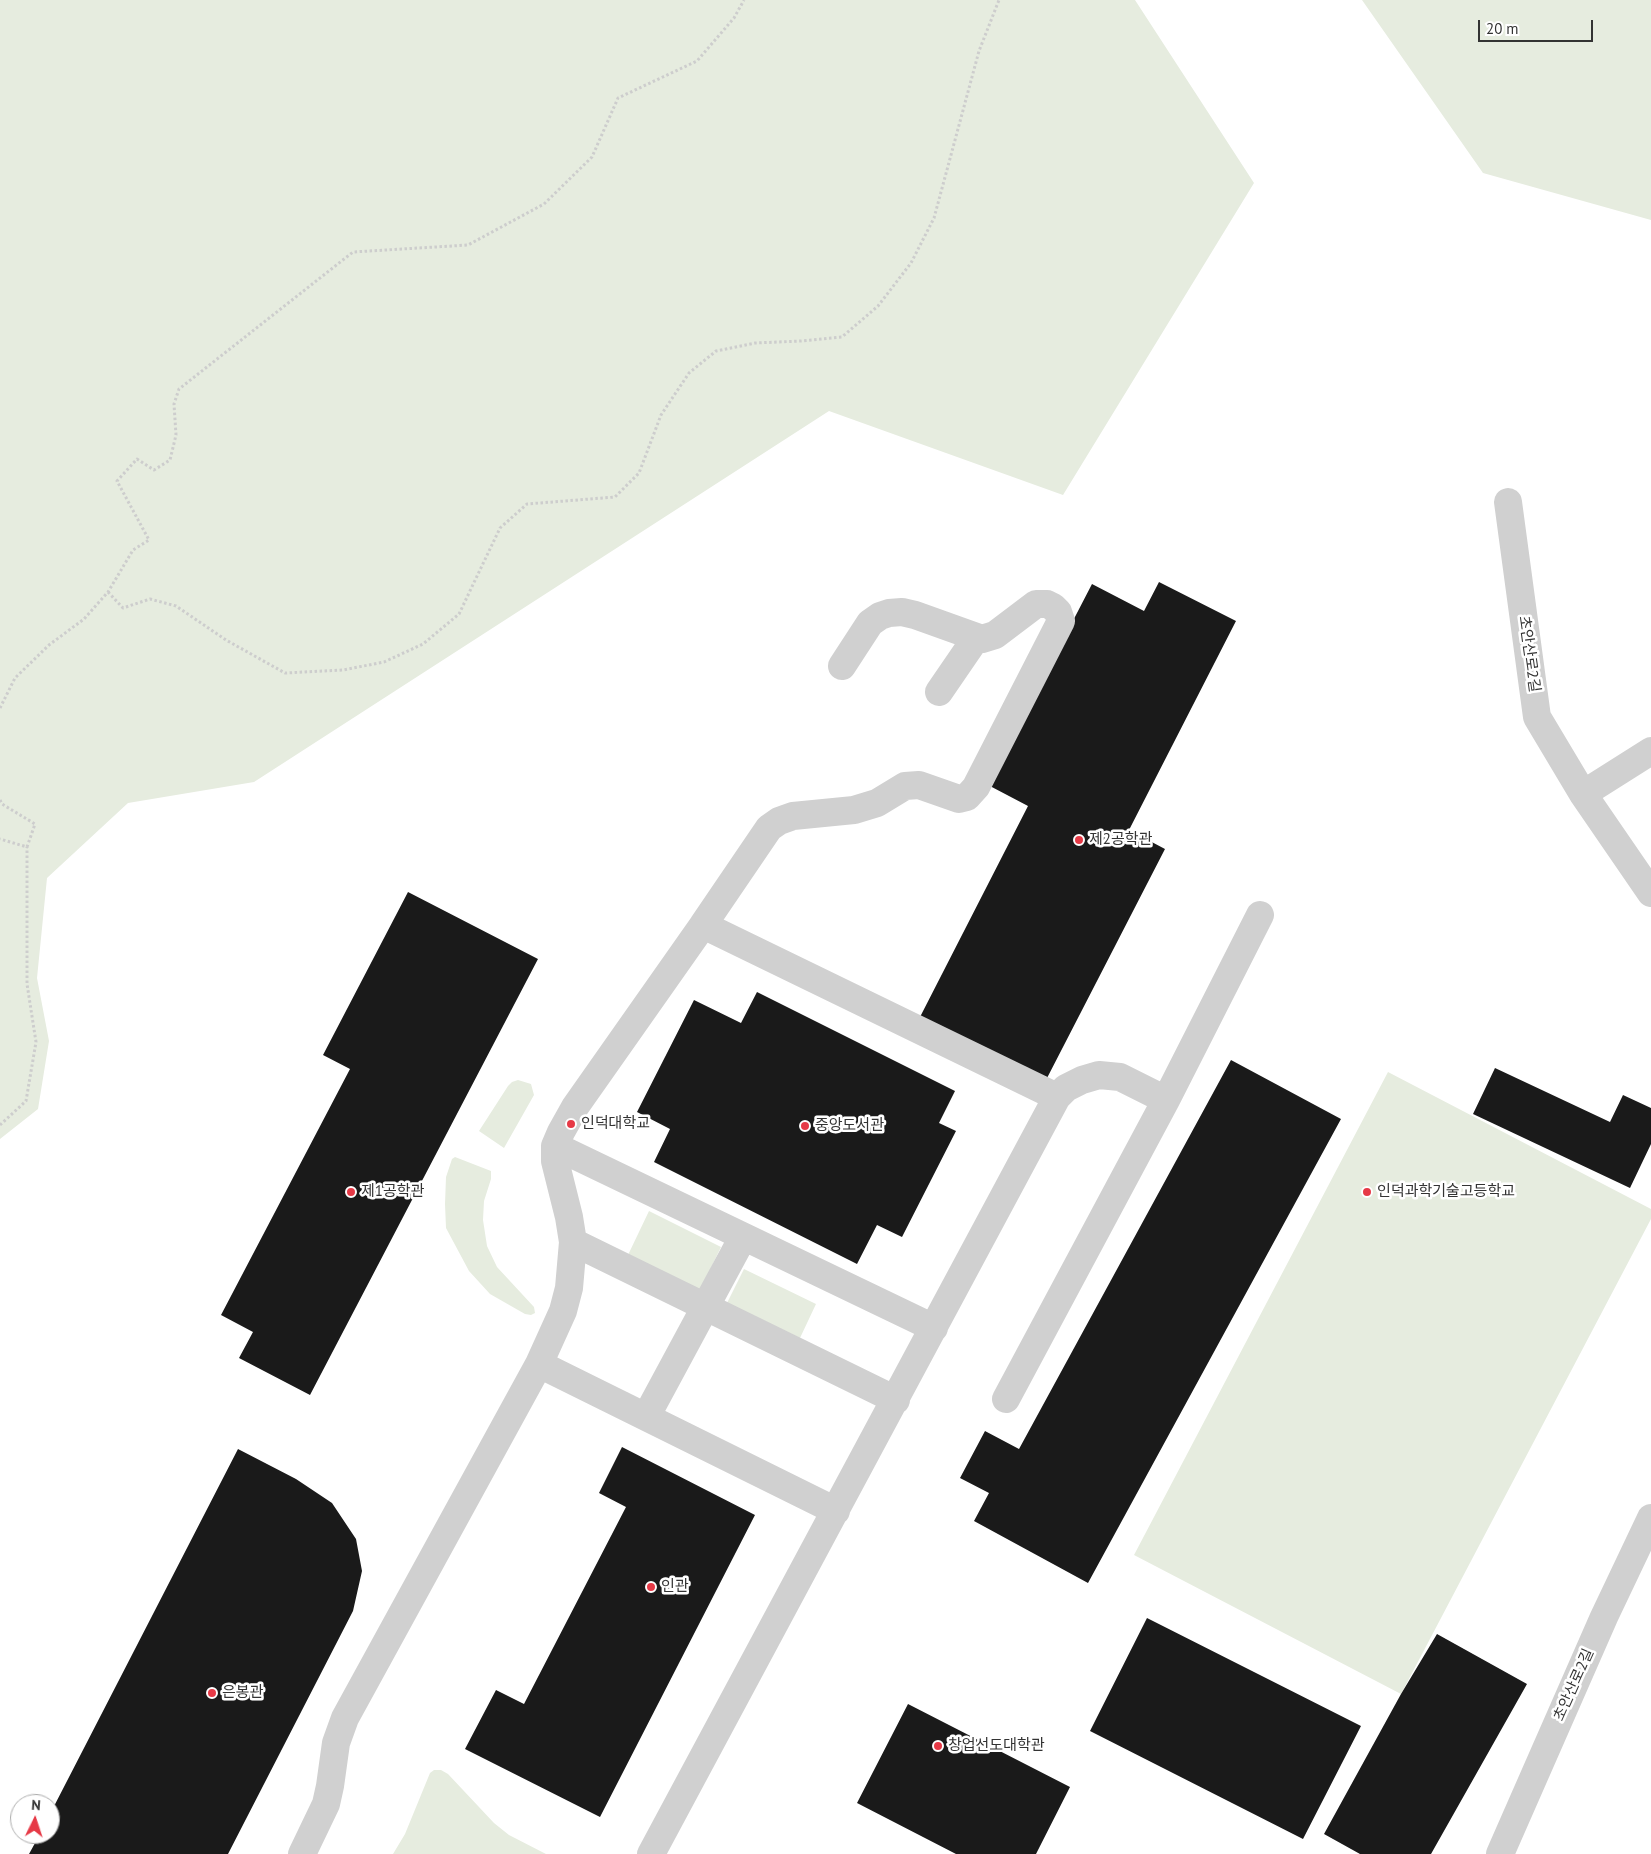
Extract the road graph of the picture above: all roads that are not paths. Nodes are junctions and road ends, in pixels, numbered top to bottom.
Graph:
1 (1508, 502) dead end
2 (976, 638) junction
3 (842, 666) dead end
4 (940, 692) dead end
5 (1651, 751) edge
6 (1583, 794) junction
7 (1651, 893) edge
8 (1260, 915) dead end
9 (703, 925) junction
10 (1057, 1097) junction
11 (1166, 1100) junction
12 (555, 1146) junction
13 (742, 1236) junction
14 (573, 1242) junction
15 (705, 1307) junction
16 (934, 1328) junction
17 (539, 1364) junction
18 (1006, 1399) dead end
19 (896, 1400) junction
20 (646, 1417) junction
21 (836, 1511) junction
22 (1651, 1518) edge
23 (302, 1854) edge
24 (651, 1854) edge
25 (1500, 1854) edge

1 - 6 street, 초안산로2길
2 - 3 street
2 - 4 street
2 - 9 street
5 - 6 street
6 - 7 street, 초안산로2길
8 - 11 street
9 - 10 street
9 - 12 street
10 - 11 street
10 - 16 street
11 - 18 street
12 - 13 street
12 - 14 street
13 - 15 street
13 - 16 street
14 - 15 street
14 - 17 street
15 - 19 street
15 - 20 street
16 - 19 street
17 - 20 street
17 - 23 street
19 - 21 street
20 - 21 street
21 - 24 street
22 - 25 street, 초안산로2길

